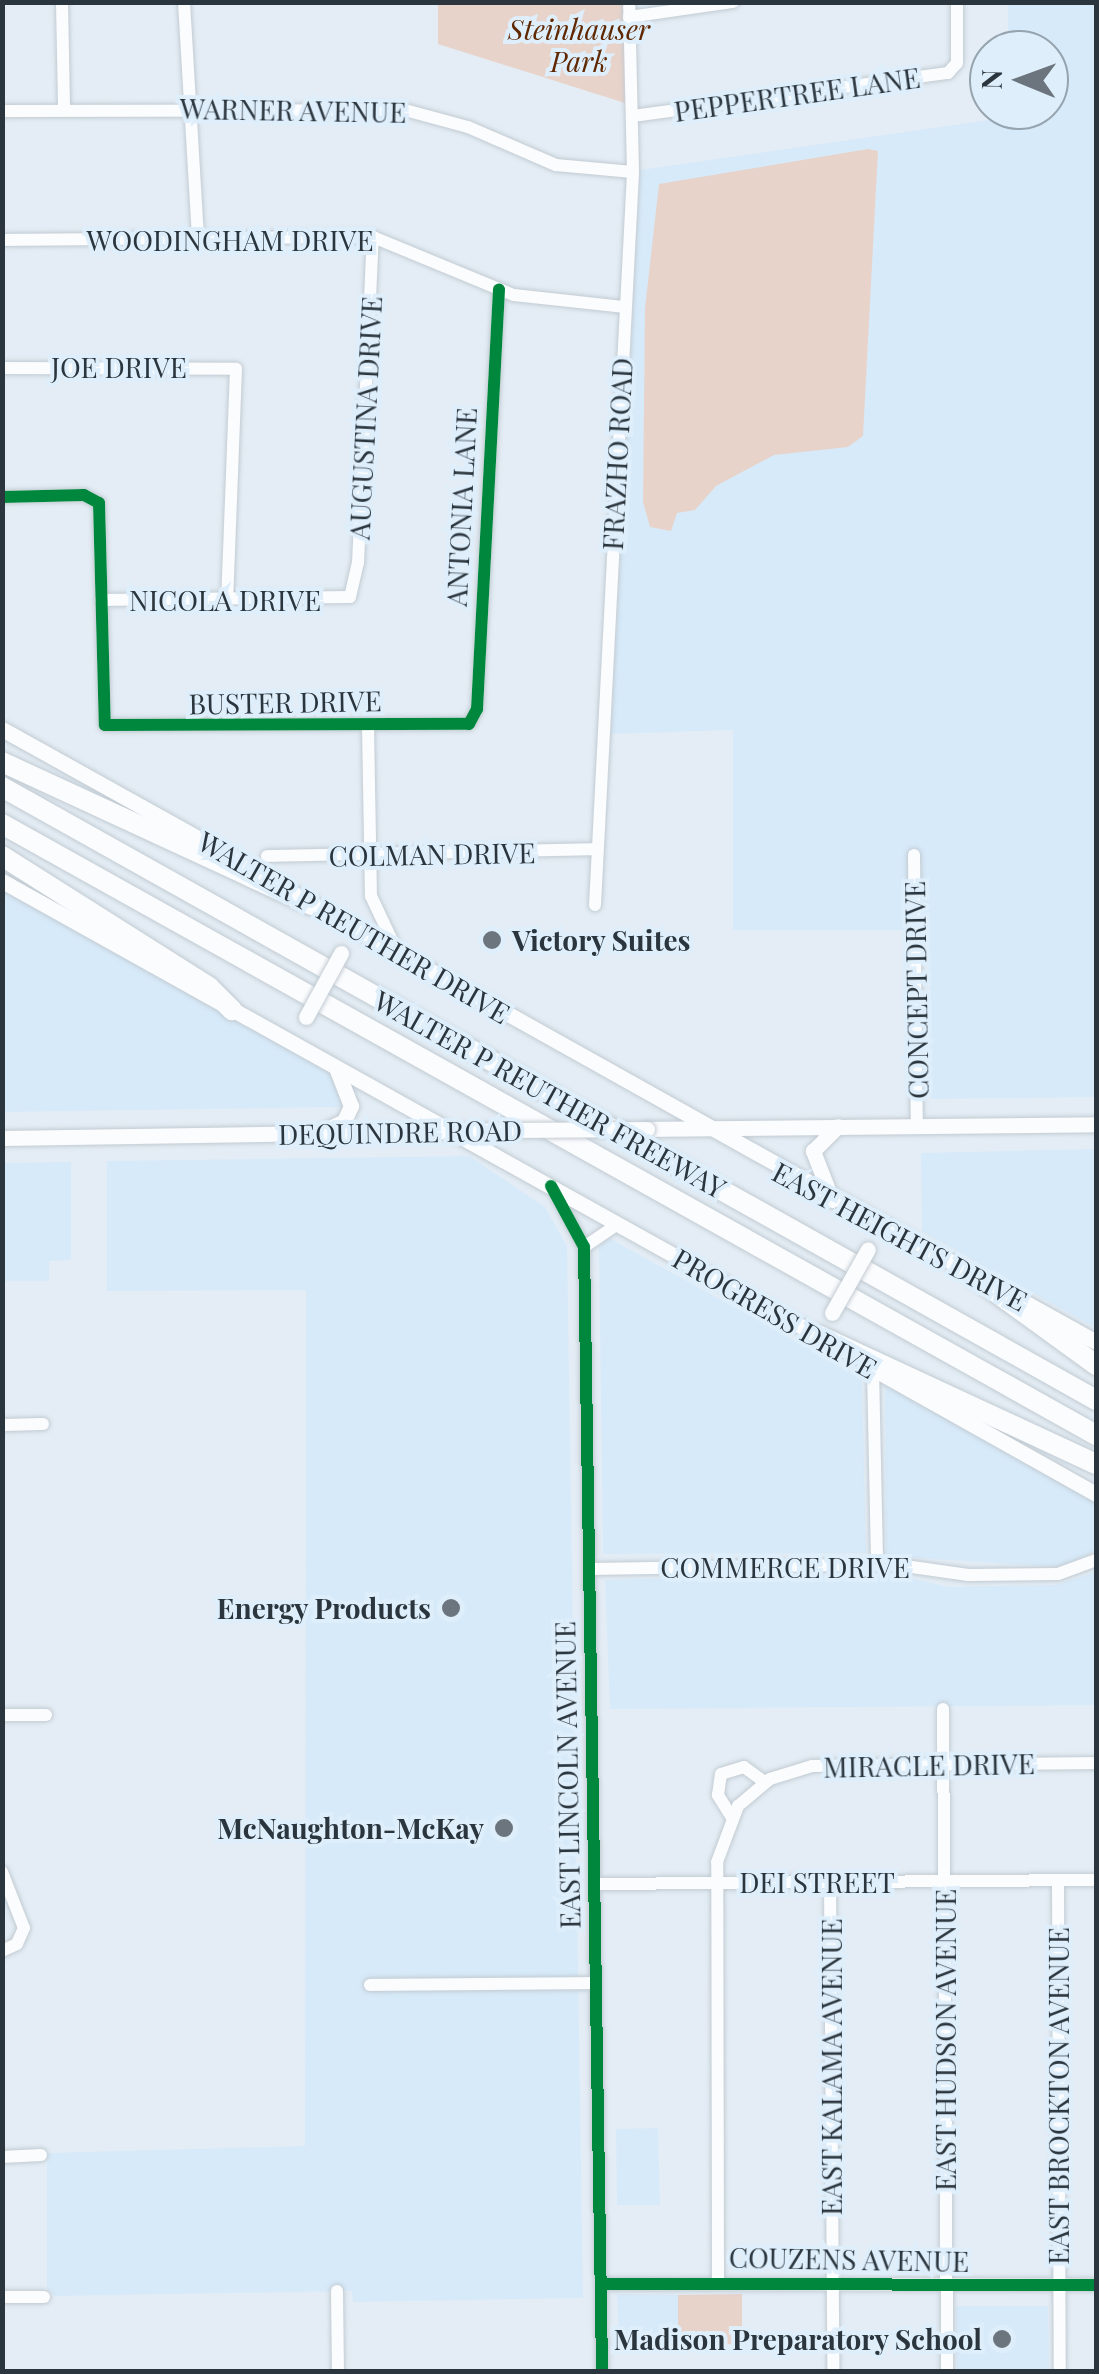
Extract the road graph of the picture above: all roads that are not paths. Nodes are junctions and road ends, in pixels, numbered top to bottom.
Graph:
1 (62, 2) edge
2 (184, 2) edge
3 (733, 2) edge
4 (956, 2) edge
5 (629, 10) edge
6 (188, 108) junction
7 (64, 110) junction
8 (2, 111) edge
9 (632, 116) junction
10 (633, 172) junction
11 (373, 237) junction
12 (198, 238) junction
13 (2, 240) edge
14 (499, 290) junction
15 (625, 307) junction
16 (2, 368) edge
17 (2, 497) edge
18 (350, 596) joint
19 (101, 600) junction
20 (228, 600) junction
21 (469, 724) joint
22 (368, 726) junction
23 (2, 729) edge
24 (2, 762) edge
25 (2, 787) edge
26 (2, 824) edge
27 (597, 849) junction
28 (370, 854) junction
29 (914, 855) dead end
30 (2, 856) edge
31 (267, 856) dead end
32 (2, 881) edge
33 (370, 896) junction
34 (312, 905) junction
35 (595, 906) dead end
36 (355, 929) junction
37 (402, 956) junction
38 (232, 1010) junction
39 (293, 1040) junction
40 (332, 1062) junction
41 (1096, 1124) edge
42 (838, 1126) junction
43 (918, 1126) junction
44 (704, 1128) junction
45 (454, 1131) junction
46 (314, 1133) junction
47 (2, 1138) edge
48 (552, 1186) junction
49 (832, 1200) junction
50 (618, 1224) junction
51 (880, 1225) junction
52 (584, 1247) junction
53 (975, 1277) junction
54 (790, 1319) junction
55 (818, 1335) junction
56 (1096, 1342) edge
57 (1096, 1365) edge
58 (873, 1369) junction
59 (1096, 1400) edge
60 (2, 1424) edge
61 (43, 1424) dead end
62 (1096, 1436) edge
63 (1096, 1464) edge
64 (1096, 1494) edge
65 (1096, 1560) edge
66 (877, 1564) junction
67 (589, 1569) junction
68 (943, 1709) dead end
69 (2, 1715) edge
70 (46, 1715) dead end
71 (1096, 1764) edge
72 (944, 1765) junction
73 (765, 1782) junction
74 (731, 1816) junction
75 (2, 1872) edge
76 (1058, 1880) junction
77 (1096, 1880) edge
78 (944, 1881) junction
79 (717, 1882) junction
80 (830, 1882) junction
81 (594, 1884) junction
82 (2, 1951) edge
83 (596, 1983) junction
84 (370, 1986) dead end
85 (41, 2154) dead end
86 (2, 2157) edge
87 (718, 2283) junction
88 (601, 2284) junction
89 (831, 2284) junction
90 (1059, 2285) junction
91 (1096, 2285) edge
92 (945, 2286) junction
93 (336, 2291) dead end
94 (44, 2297) dead end
95 (2, 2298) edge
96 (338, 2372) edge
97 (602, 2372) edge
98 (832, 2372) edge
99 (947, 2372) edge
100 (1060, 2372) edge

1 - 7 street
2 - 6 street
3 - 5 street
4 - 9 street, PEPPERTREE LANE
5 - 9 street, FRAZHO ROAD
6 - 7 street, WARNER AVENUE
6 - 10 street, WARNER AVENUE
6 - 12 street
7 - 8 street, WARNER AVENUE
9 - 10 street, FRAZHO ROAD
10 - 15 street, FRAZHO ROAD
11 - 12 street, WOODINGHAM DRIVE
11 - 14 street, WOODINGHAM DRIVE
11 - 18 street, AUGUSTINA DRIVE
12 - 13 street, WOODINGHAM DRIVE
14 - 15 street, WOODINGHAM DRIVE
14 - 21 street, ANTONIA LANE
15 - 27 street, FRAZHO ROAD
16 - 20 street, JOE DRIVE
17 - 19 street
18 - 20 street, NICOLA DRIVE
19 - 20 street, NICOLA DRIVE
19 - 22 street, BUSTER DRIVE
21 - 22 street, BUSTER DRIVE
22 - 28 street
23 - 34 main road, WALTER P REUTHER DRIVE
24 - 34 highway
25 - 59 highway, WALTER P REUTHER FREEWAY
26 - 62 highway, WALTER P REUTHER FREEWAY
27 - 28 street, COLMAN DRIVE
27 - 35 street, FRAZHO ROAD
28 - 31 street, COLMAN DRIVE
28 - 33 street
29 - 43 street, CONCEPT DRIVE
30 - 38 highway
32 - 38 main road
33 - 36 street
33 - 37 street
34 - 36 main road, WALTER P REUTHER DRIVE
36 - 37 main road, WALTER P REUTHER DRIVE
36 - 39 main road, bridge
37 - 44 main road, WALTER P REUTHER DRIVE
38 - 39 main road
39 - 40 main road
40 - 45 main road
40 - 46 main road
41 - 43 main road, DEQUINDRE ROAD
42 - 43 main road, DEQUINDRE ROAD
42 - 44 main road, DEQUINDRE ROAD
42 - 49 main road
44 - 45 main road, DEQUINDRE ROAD, bridge
44 - 49 main road, EAST HEIGHTS DRIVE
45 - 46 main road, DEQUINDRE ROAD
45 - 48 main road, PROGRESS DRIVE
46 - 47 main road, DEQUINDRE ROAD
48 - 50 main road, PROGRESS DRIVE
48 - 52 street, EAST LINCOLN AVENUE
49 - 51 main road, EAST HEIGHTS DRIVE
50 - 52 street
50 - 54 main road, PROGRESS DRIVE
51 - 53 main road, EAST HEIGHTS DRIVE
51 - 54 main road, bridge
52 - 67 street, EAST LINCOLN AVENUE
53 - 56 main road, EAST HEIGHTS DRIVE
53 - 57 highway
54 - 55 main road, PROGRESS DRIVE
55 - 58 main road, PROGRESS DRIVE
55 - 63 highway
58 - 64 main road, PROGRESS DRIVE
58 - 66 street
60 - 61 street
65 - 66 street, COMMERCE DRIVE
66 - 67 street, COMMERCE DRIVE
67 - 81 street, EAST LINCOLN AVENUE
68 - 72 street, EAST HUDSON AVENUE
69 - 70 street
71 - 72 street, MIRACLE DRIVE
72 - 73 street, MIRACLE DRIVE
72 - 78 street, EAST HUDSON AVENUE
73 - 74 street, MIRACLE DRIVE
73 - 74 street, MIRACLE DRIVE
74 - 79 street, MIRACLE DRIVE
75 - 82 street
76 - 77 street, DEI STREET
76 - 78 street, DEI STREET
76 - 90 street, EAST BROCKTON AVENUE
78 - 80 street, DEI STREET
78 - 92 street, EAST HUDSON AVENUE
79 - 80 street, DEI STREET
79 - 81 street, DEI STREET
79 - 87 street, MIRACLE DRIVE
80 - 89 street, EAST KALAMA AVENUE
81 - 83 street, EAST LINCOLN AVENUE
83 - 84 street
83 - 88 street, EAST LINCOLN AVENUE
85 - 86 street
87 - 88 street, COUZENS AVENUE
87 - 89 street, COUZENS AVENUE
88 - 97 street, EAST LINCOLN AVENUE
89 - 92 street, COUZENS AVENUE
89 - 98 street, EAST KALAMA AVENUE
90 - 91 street, COUZENS AVENUE
90 - 92 street, COUZENS AVENUE
90 - 100 street, EAST BROCKTON AVENUE
92 - 99 street, EAST HUDSON AVENUE
93 - 96 street
94 - 95 street

